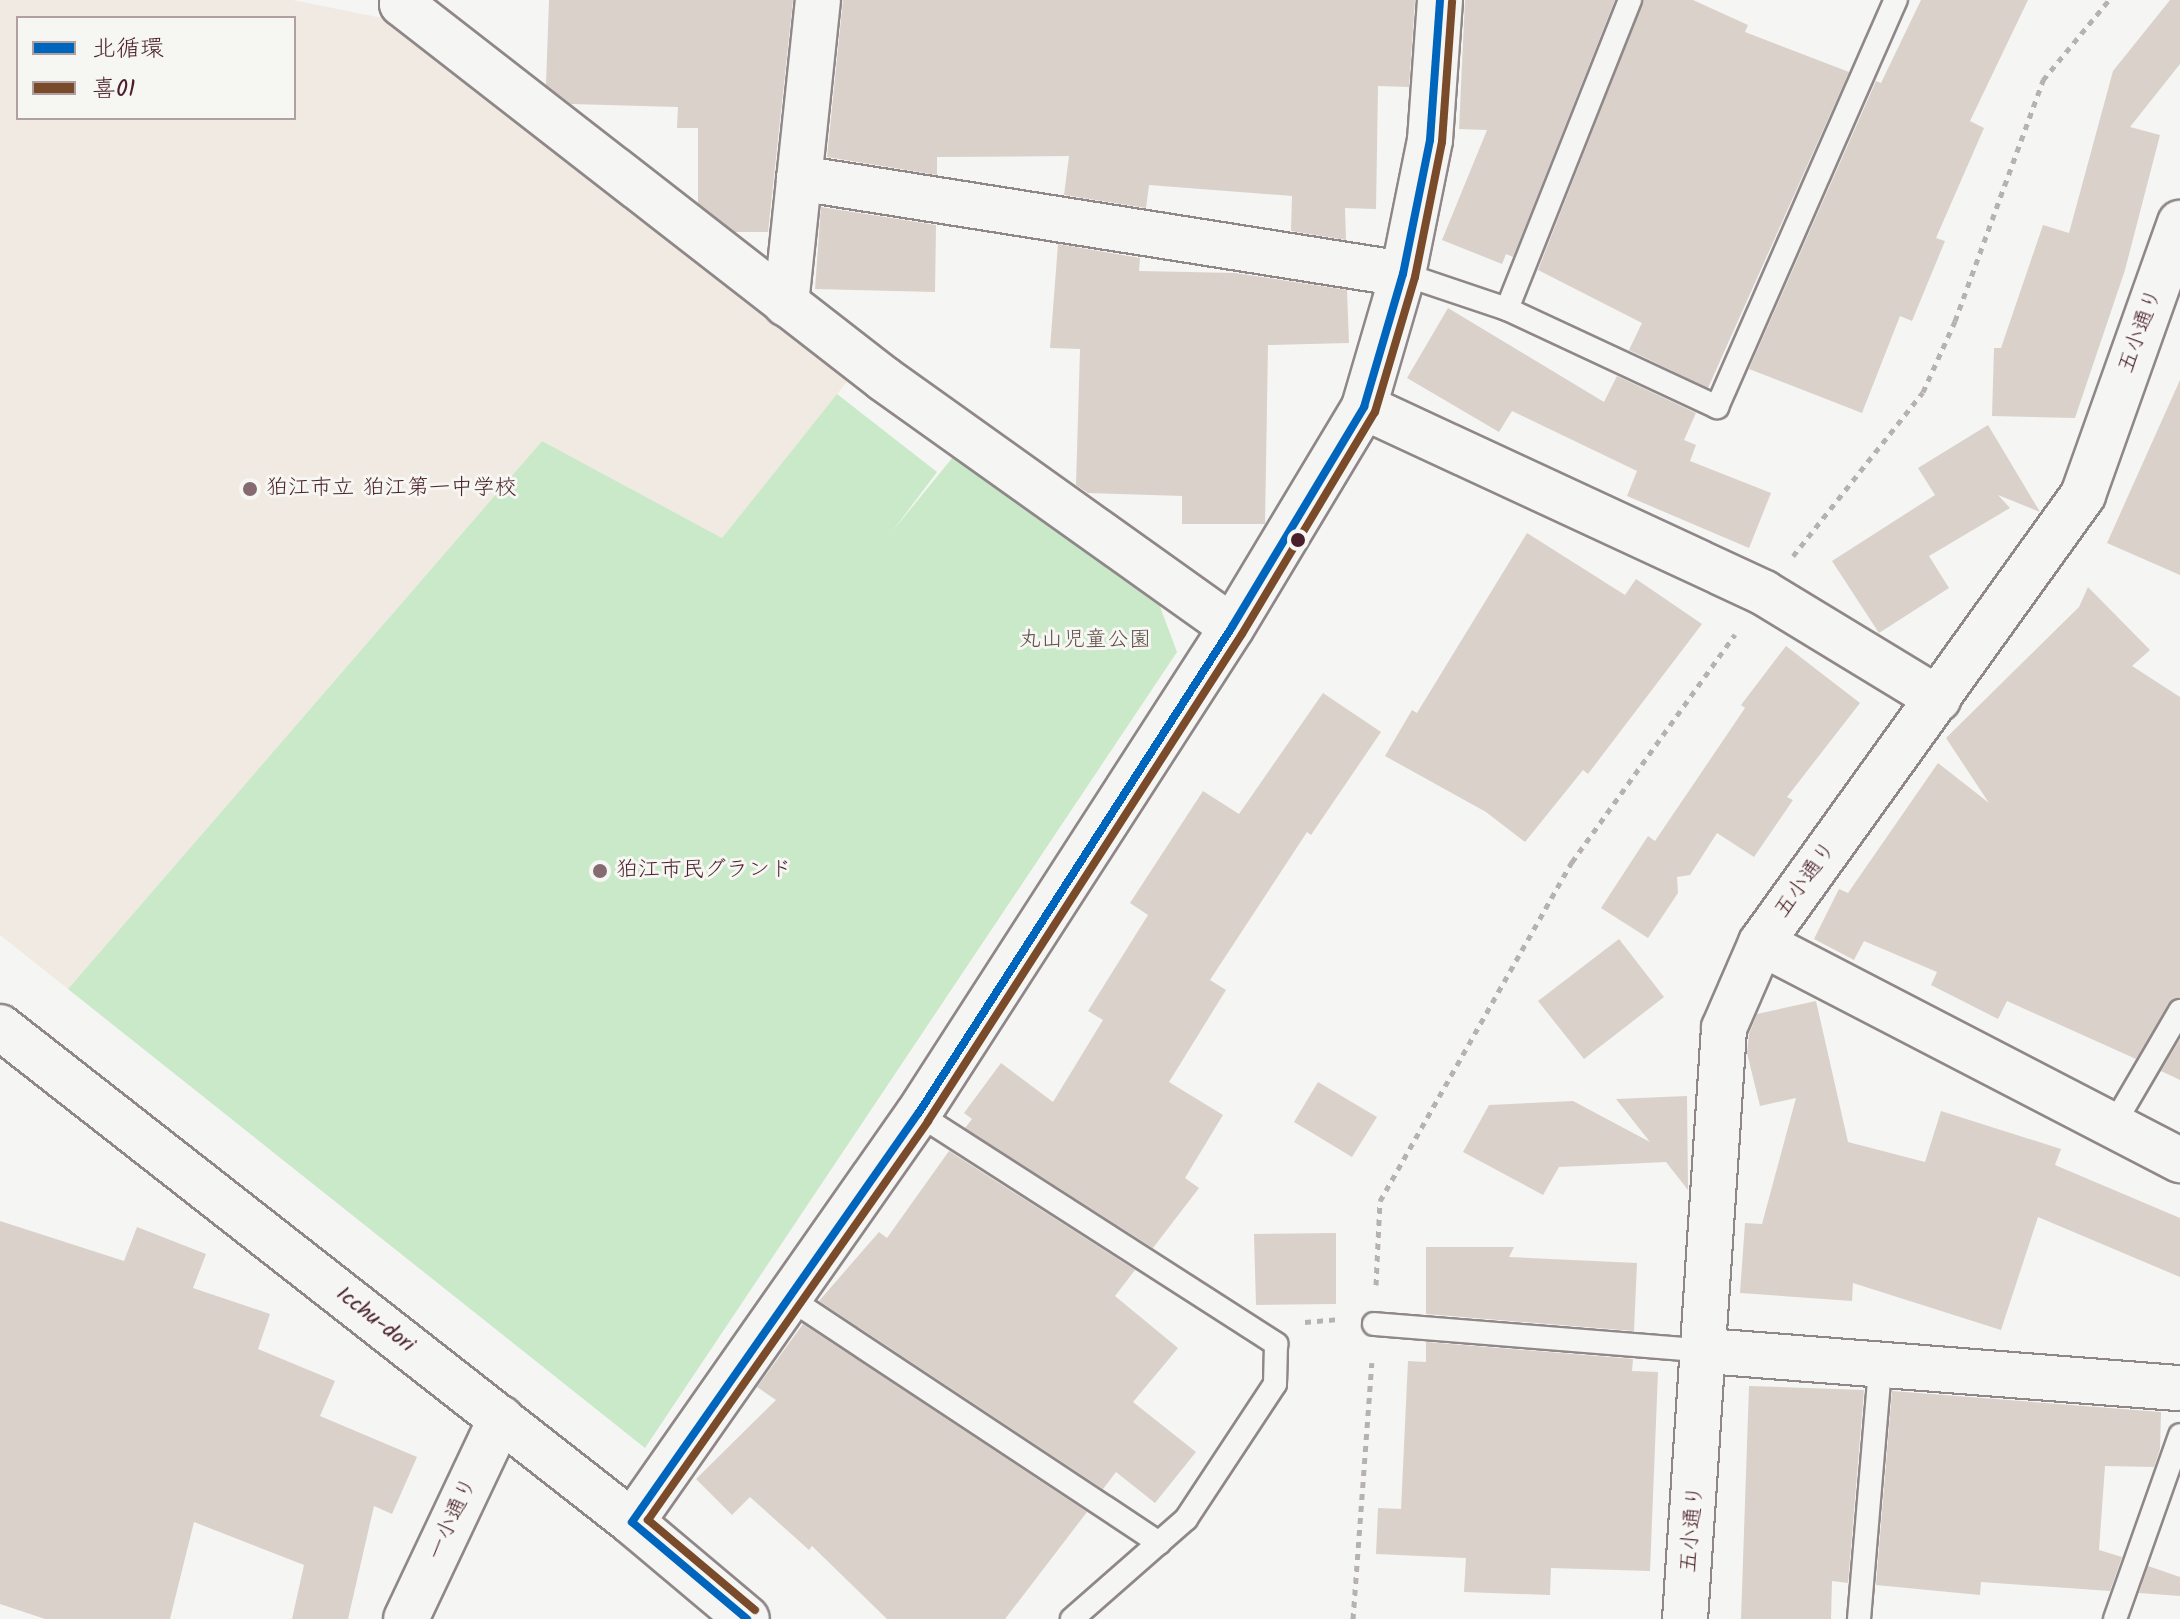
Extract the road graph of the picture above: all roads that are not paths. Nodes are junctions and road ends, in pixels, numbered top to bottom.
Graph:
1 (403, 0) edge
2 (818, 0) edge
3 (1440, 0) edge
4 (1630, 0) edge
5 (1896, 0) edge
6 (799, 178) junction
7 (2180, 223) edge
8 (1403, 274) junction
9 (786, 304) junction
10 (1507, 309) junction
11 (1364, 407) junction
12 (1232, 627) junction
13 (1938, 699) junction
14 (1761, 943) junction
15 (2180, 1011) edge
16 (0, 1027) edge
17 (918, 1114) junction
18 (2114, 1124) junction
19 (2180, 1160) edge
20 (789, 1298) junction
21 (1374, 1324) road end
22 (1707, 1351) junction
23 (1880, 1367) junction
24 (2180, 1388) edge
25 (501, 1418) junction
26 (2180, 1435) edge
27 (632, 1522) junction
28 (1159, 1543) junction
29 (406, 1619) edge
30 (747, 1619) edge
31 (1072, 1619) edge
32 (1685, 1619) edge
33 (1859, 1619) edge
34 (2115, 1619) edge

1 - 9 street
2 - 6 street
3 - 8 street
4 - 10 lane
5 - 10 lane
6 - 8 street
6 - 9 street
7 - 13 street, 五小通り
8 - 10 lane
8 - 11 street
9 - 12 street
11 - 12 street
11 - 13 street
12 - 17 street
13 - 14 street, 五小通り
14 - 18 street
14 - 22 street, 五小通り
15 - 18 lane
16 - 25 street, Icchu-dori
17 - 20 street
17 - 28 lane
18 - 19 street
20 - 27 street
20 - 28 lane
21 - 22 lane
22 - 23 street
22 - 32 street, 五小通り
23 - 24 street
23 - 33 lane
25 - 27 street, Icchu-dori
25 - 29 street, 一小通り
26 - 34 lane
27 - 30 street, Icchu-dori
28 - 31 lane

